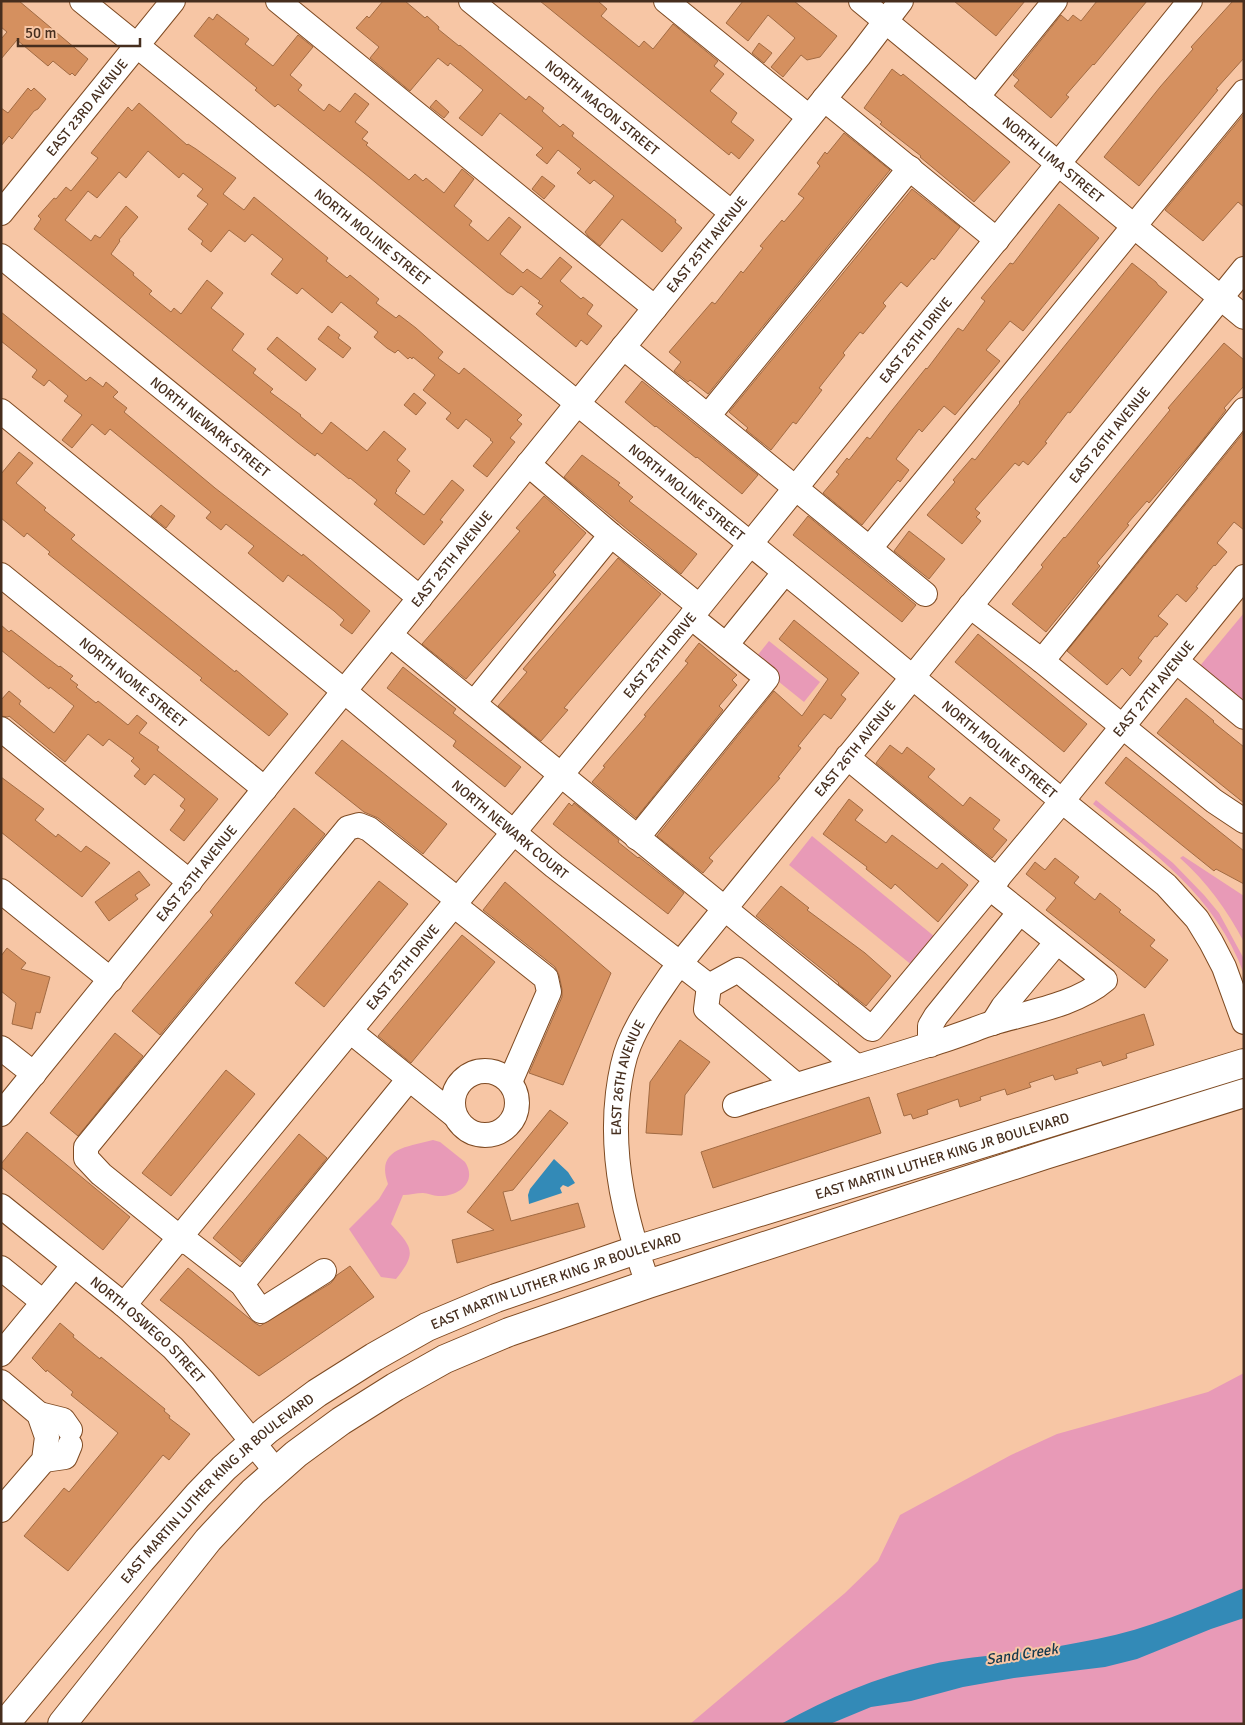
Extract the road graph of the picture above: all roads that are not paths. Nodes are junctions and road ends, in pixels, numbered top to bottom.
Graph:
1 (82, 1) edge
2 (173, 1) edge
3 (278, 1) edge
4 (471, 1) edge
5 (666, 1) edge
6 (861, 1) edge
7 (900, 1) edge
8 (1190, 1) edge
9 (1048, 4) edge
10 (886, 22) junction
11 (137, 46) junction
12 (1244, 92) edge
13 (977, 97) junction
14 (824, 99) junction
15 (809, 117) junction
16 (1058, 164) junction
17 (910, 168) junction
18 (1, 213) edge
19 (732, 213) junction
20 (1134, 226) junction
21 (997, 240) junction
22 (1, 256) edge
23 (1244, 269) edge
24 (1220, 298) junction
25 (655, 308) junction
26 (1244, 317) edge
27 (623, 347) junction
28 (577, 404) junction
29 (1244, 410) edge
30 (1, 411) edge
31 (708, 416) junction
32 (528, 464) junction
33 (796, 487) junction
34 (611, 535) junction
35 (750, 544) junction
36 (870, 548) junction
37 (785, 572) junction
38 (1, 575) edge
39 (1244, 578) edge
40 (925, 594) dead end
41 (420, 598) junction
42 (970, 606) junction
43 (695, 611) junction
44 (390, 635) junction
45 (726, 645) junction
46 (1042, 661) junction
47 (1176, 661) junction
48 (912, 678) junction
49 (344, 691) junction
50 (474, 703) junction
51 (1244, 717) edge
52 (1123, 727) junction
53 (1, 728) edge
54 (848, 757) junction
55 (561, 776) junction
56 (265, 789) junction
57 (1062, 801) junction
58 (1244, 821) edge
59 (514, 832) junction
60 (637, 838) junction
61 (190, 882) junction
62 (994, 884) junction
63 (1, 891) edge
64 (456, 903) junction
65 (724, 908) junction
66 (1020, 912) junction
67 (1057, 942) junction
68 (680, 964) junction
69 (111, 980) junction
70 (709, 986) junction
71 (1244, 1022) edge
72 (993, 1023) junction
73 (350, 1031) junction
74 (930, 1045) junction
75 (1, 1048) edge
76 (1244, 1063) edge
77 (856, 1066) junction
78 (34, 1074) junction
79 (409, 1079) junction
80 (510, 1082) junction
81 (796, 1084) junction
82 (1244, 1093) edge
83 (735, 1105) dead end
84 (1, 1114) edge
85 (454, 1115) junction
86 (1, 1206) edge
87 (178, 1239) junction
88 (636, 1250) junction
89 (74, 1265) junction
90 (324, 1271) dead end
91 (3, 1272) edge
92 (242, 1284) junction
93 (648, 1284) junction
94 (43, 1302) junction
95 (124, 1305) junction
96 (1, 1354) edge
97 (1, 1382) edge
98 (39, 1414) junction
99 (252, 1443) junction
100 (44, 1460) junction
101 (276, 1471) junction
102 (1, 1510) edge
103 (5, 1724) edge
104 (62, 1724) edge

1 - 11 street, NORTH MOLINE STREET
2 - 11 street, EAST 23RD AVENUE
3 - 25 street
4 - 19 street, NORTH MACON STREET
5 - 15 street
6 - 10 street, NORTH LIMA STREET
7 - 10 street, EAST 25TH AVENUE
8 - 16 street, EAST 25TH DRIVE
9 - 13 street
10 - 13 street, NORTH LIMA STREET
10 - 14 street, EAST 25TH AVENUE
11 - 18 street, EAST 23RD AVENUE
11 - 28 street, NORTH MOLINE STREET
12 - 20 street
13 - 16 street, NORTH LIMA STREET
14 - 15 street, EAST 25TH AVENUE
14 - 17 street
15 - 19 street, EAST 25TH AVENUE
16 - 20 street, NORTH LIMA STREET
16 - 21 street, EAST 25TH DRIVE
17 - 21 street
17 - 31 street
19 - 25 street, EAST 25TH AVENUE
20 - 24 street, NORTH LIMA STREET
20 - 36 street
21 - 33 street, EAST 25TH DRIVE
22 - 41 street, NORTH NEWARK STREET
23 - 24 street, EAST 26TH AVENUE
24 - 26 street, NORTH LIMA STREET
24 - 42 street, EAST 26TH AVENUE
25 - 27 street, EAST 25TH AVENUE
27 - 28 street, EAST 25TH AVENUE
27 - 31 street
28 - 32 street, EAST 25TH AVENUE
28 - 35 street, NORTH MOLINE STREET
29 - 46 street
30 - 49 street, NORTH NEWARK COURT
31 - 33 street
32 - 34 street
32 - 41 street, EAST 25TH AVENUE
33 - 35 street, EAST 25TH DRIVE
33 - 36 street
34 - 43 street
34 - 50 street
35 - 37 street, NORTH MOLINE STREET
35 - 43 street, EAST 25TH DRIVE
36 - 40 street
37 - 45 street
37 - 48 street, NORTH MOLINE STREET
38 - 56 street, NORTH NOME STREET
39 - 47 street, EAST 27TH AVENUE
41 - 44 street, EAST 25TH AVENUE
42 - 46 street
42 - 48 street, EAST 26TH AVENUE
43 - 45 street
43 - 55 street, EAST 25TH DRIVE
44 - 49 street, EAST 25TH AVENUE
44 - 50 street
45 - 60 street
46 - 52 street
47 - 51 street
47 - 52 street, EAST 27TH AVENUE
48 - 54 street, EAST 26TH AVENUE
48 - 57 street, NORTH MOLINE STREET
49 - 56 street, EAST 25TH AVENUE
49 - 59 street, NORTH NEWARK COURT
50 - 55 street
52 - 57 street, EAST 27TH AVENUE
52 - 58 street
53 - 61 street
54 - 62 street
54 - 65 street, EAST 26TH AVENUE
55 - 59 street, EAST 25TH DRIVE
55 - 60 street
56 - 61 street, EAST 25TH AVENUE
57 - 62 street, EAST 27TH AVENUE
57 - 71 street, NORTH MOLINE STREET
59 - 64 street, EAST 25TH DRIVE
59 - 68 street, NORTH NEWARK COURT
60 - 65 street
61 - 69 street, EAST 25TH AVENUE
62 - 65 street, EAST 27TH AVENUE
62 - 66 street
63 - 69 street
64 - 73 street, EAST 25TH DRIVE
64 - 80 street
64 - 87 street
65 - 68 street, EAST 26TH AVENUE
66 - 67 street
66 - 74 street
67 - 72 street
67 - 72 street
68 - 70 street, NORTH NEWARK COURT
68 - 88 street, EAST 26TH AVENUE
69 - 78 street, EAST 25TH AVENUE
70 - 77 street
70 - 81 street
72 - 74 street
73 - 79 street
73 - 87 street, EAST 25TH DRIVE
74 - 77 street
75 - 78 street
76 - 88 main road, EAST MARTIN LUTHER KING JR BOULEVARD
77 - 81 street
78 - 84 street, EAST 25TH AVENUE
79 - 85 street
79 - 92 street
80 - 85 street
80 - 85 street
81 - 83 street
82 - 93 main road, EAST MARTIN LUTHER KING JR BOULEVARD
86 - 89 street, NORTH OSWEGO STREET
87 - 92 street
87 - 95 street, EAST 25TH DRIVE
88 - 93 street, EAST 26TH AVENUE
88 - 99 main road, EAST MARTIN LUTHER KING JR BOULEVARD
89 - 94 street
89 - 95 street, NORTH OSWEGO STREET
90 - 92 street
91 - 94 street
93 - 101 main road, EAST MARTIN LUTHER KING JR BOULEVARD
94 - 96 street
95 - 99 street, NORTH OSWEGO STREET
97 - 98 street
98 - 100 street
98 - 100 street
99 - 101 street, NORTH OSWEGO STREET
99 - 103 main road, EAST MARTIN LUTHER KING JR BOULEVARD
100 - 102 street
101 - 104 main road, EAST MARTIN LUTHER KING JR BOULEVARD

